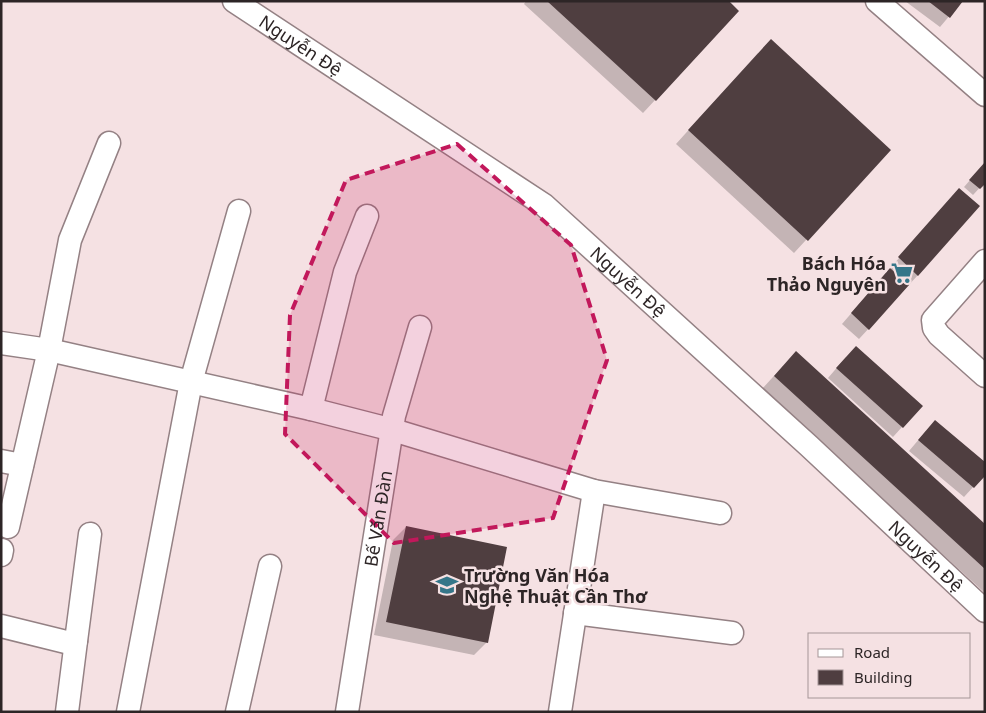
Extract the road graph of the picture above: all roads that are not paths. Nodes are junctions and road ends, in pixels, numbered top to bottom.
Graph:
1 (234, 1) edge
2 (876, 1) edge
3 (985, 95) edge
4 (109, 143) dead end
5 (239, 211) dead end
6 (367, 216) dead end
7 (985, 261) edge
8 (420, 327) dead end
9 (1, 343) edge
10 (48, 350) junction
11 (985, 376) edge
12 (191, 382) junction
13 (311, 409) junction
14 (393, 430) junction
15 (12, 463) edge
16 (594, 491) junction
17 (720, 512) dead end
18 (8, 527) dead end
19 (90, 534) dead end
20 (270, 566) dead end
21 (985, 611) edge
22 (575, 613) junction
23 (1, 626) edge
24 (732, 633) dead end
25 (76, 641) junction
26 (67, 712) edge
27 (128, 712) edge
28 (237, 712) edge
29 (347, 712) edge
30 (560, 712) edge

1 - 21 street, Nguyễn Đệ
2 - 3 street
4 - 10 street
5 - 12 street
6 - 13 street
7 - 11 street
8 - 14 street, Bế Văn Đàn
9 - 10 street
10 - 12 street
10 - 15 street
12 - 13 street
12 - 27 street
13 - 14 street
14 - 16 street
14 - 29 street, Bế Văn Đàn
15 - 18 street
16 - 17 street
16 - 22 street
19 - 25 street
20 - 28 street
22 - 24 street
22 - 30 street
23 - 25 street
25 - 26 street

